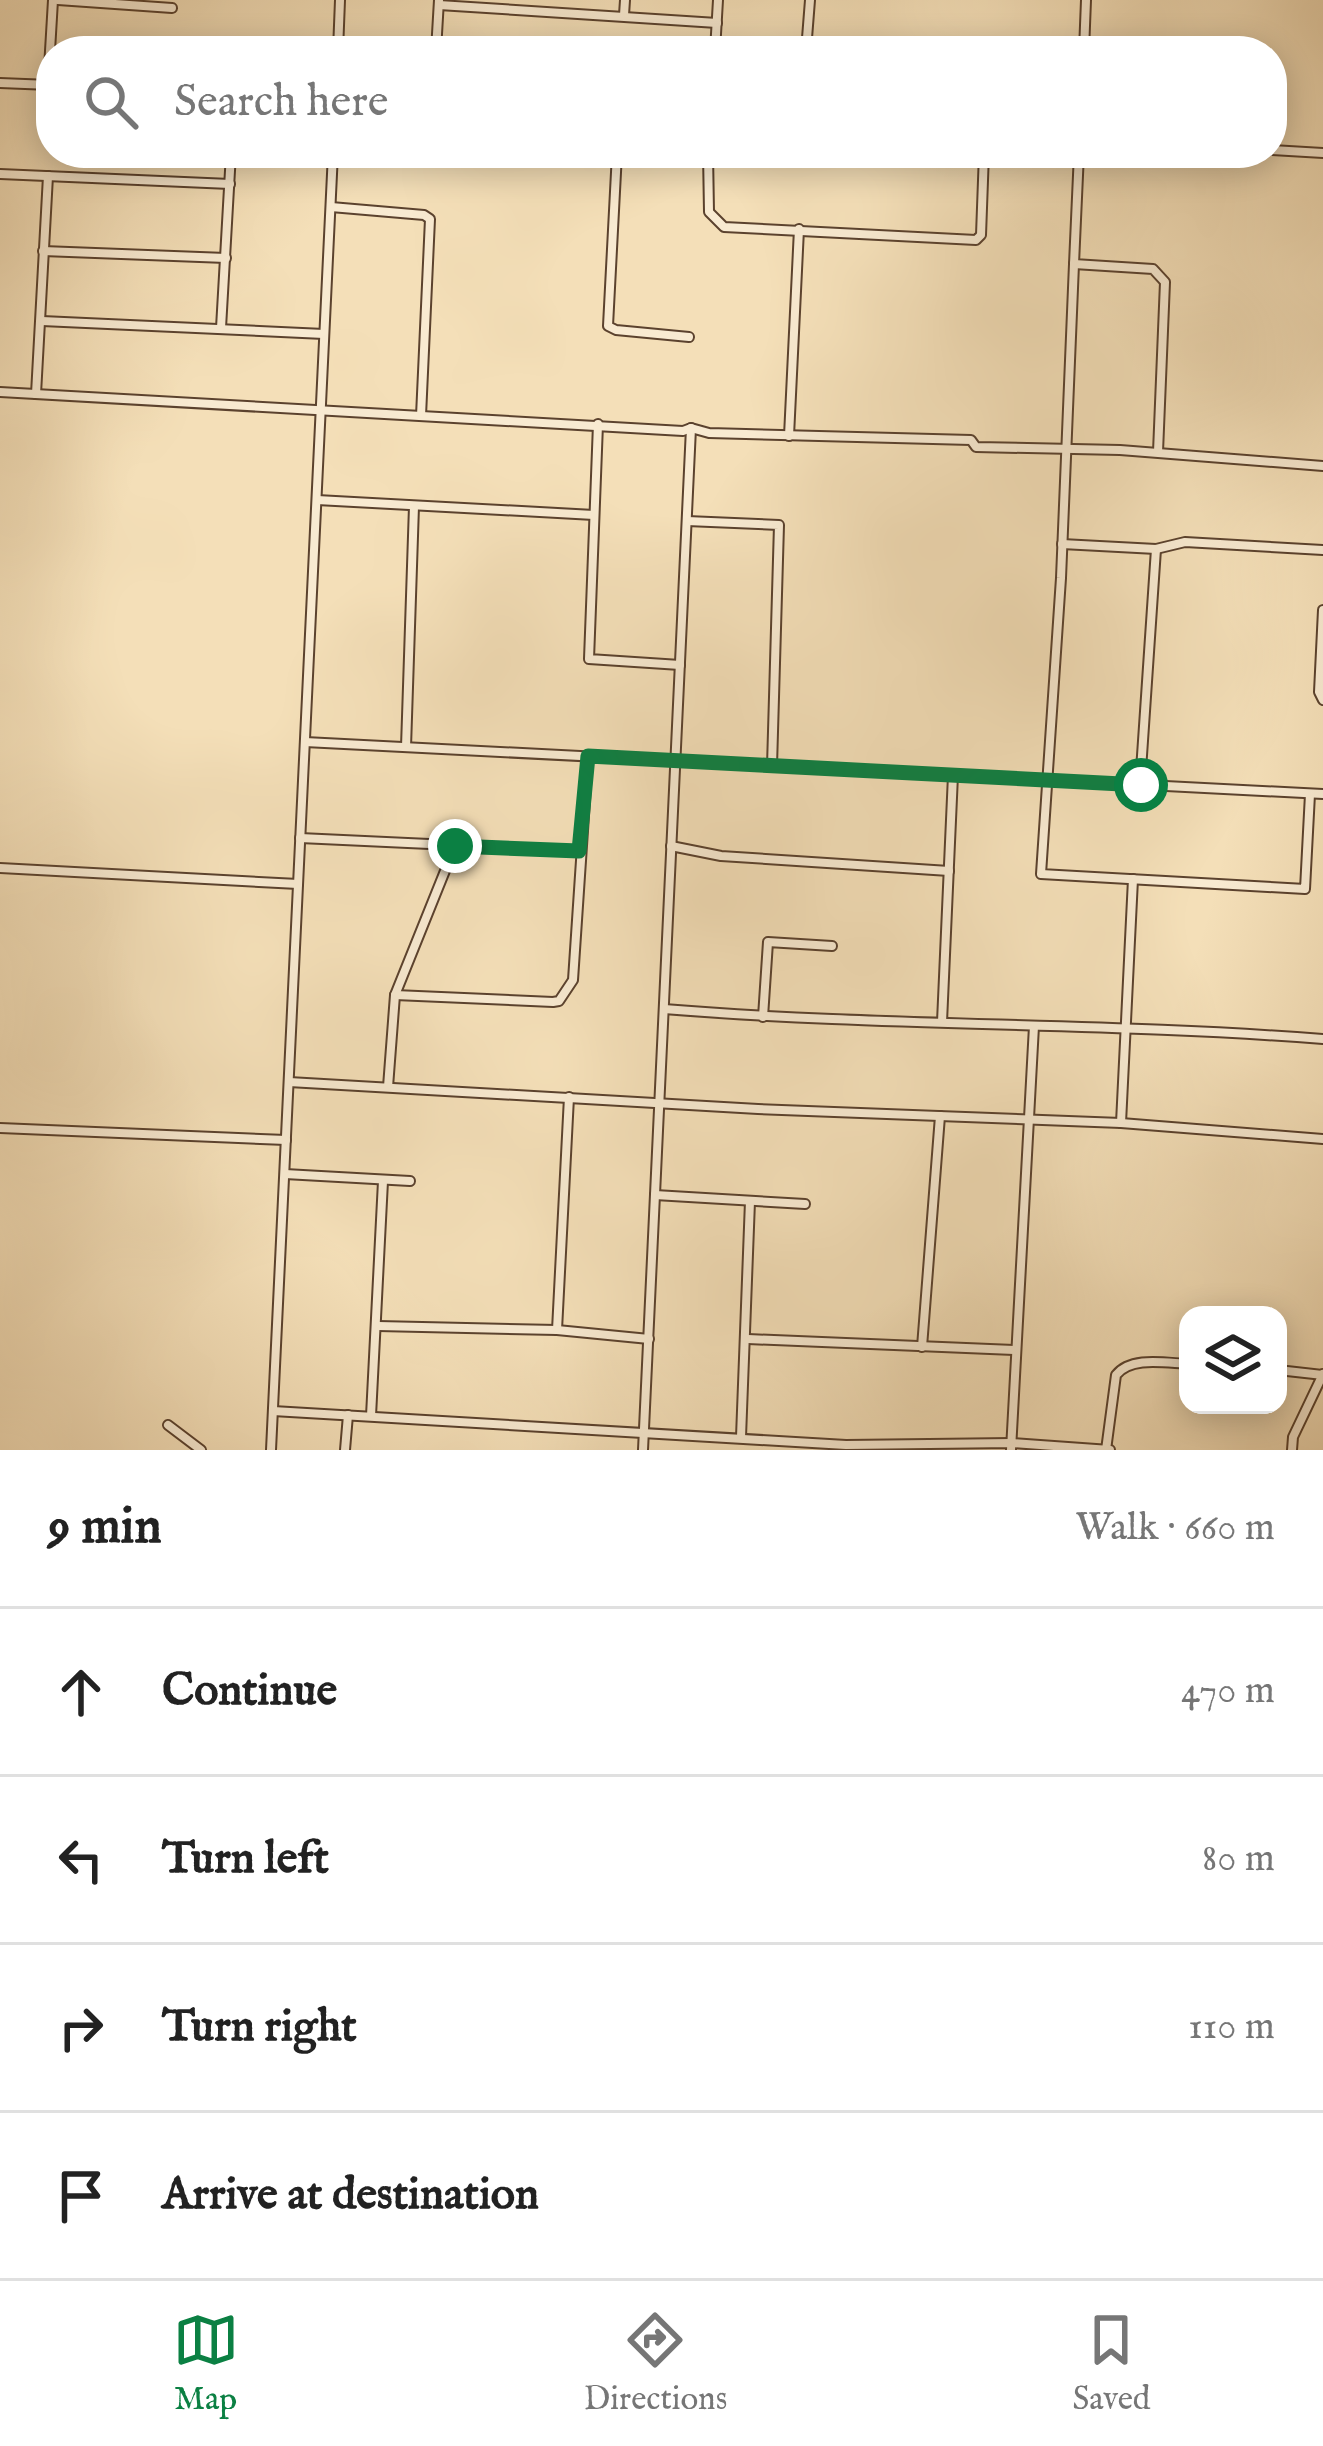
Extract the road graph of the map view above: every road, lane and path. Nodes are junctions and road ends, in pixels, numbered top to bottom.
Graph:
1 (55, 0) edge
2 (340, 0) edge
3 (626, 0) edge
4 (718, 0) edge
5 (810, 0) edge
6 (1087, 0) edge
7 (439, 3) edge
8 (172, 8) dead end
9 (624, 14) junction
10 (717, 23) junction
11 (53, 36) edge
12 (339, 36) edge
13 (437, 36) edge
14 (716, 36) edge
15 (807, 36) edge
16 (1085, 36) edge
17 (0, 83) edge
18 (36, 85) edge
19 (1287, 151) edge
20 (1323, 153) edge
21 (231, 168) edge
22 (332, 168) edge
23 (616, 168) edge
24 (708, 168) edge
25 (983, 168) edge
26 (1078, 168) edge
27 (0, 174) edge
28 (48, 176) junction
29 (230, 184) junction
30 (330, 207) junction
31 (800, 230) junction
32 (43, 251) junction
33 (226, 258) junction
34 (1074, 264) junction
35 (42, 321) junction
36 (221, 328) junction
37 (324, 334) junction
38 (688, 337) dead end
39 (0, 392) edge
40 (36, 394) junction
41 (321, 408) junction
42 (421, 416) junction
43 (598, 424) junction
44 (691, 428) junction
45 (789, 436) junction
46 (1064, 448) junction
47 (1158, 452) junction
48 (1323, 466) edge
49 (316, 500) junction
50 (414, 506) junction
51 (595, 514) junction
52 (687, 521) junction
53 (1062, 544) junction
54 (1156, 549) junction
55 (1323, 550) edge
56 (1323, 610) edge
57 (680, 665) junction
58 (1323, 700) edge
59 (305, 742) junction
60 (406, 747) junction
61 (588, 756) junction
62 (676, 761) junction
63 (772, 766) junction
64 (953, 775) junction
65 (1047, 780) junction
66 (1141, 785) junction
67 (1310, 794) junction
68 (1323, 794) edge
69 (301, 838) junction
70 (455, 846) junction
71 (671, 846) junction
72 (579, 851) junction
73 (0, 868) edge
74 (949, 871) junction
75 (1133, 879) junction
76 (298, 884) junction
77 (832, 946) dead end
78 (394, 995) junction
79 (664, 1009) junction
80 (763, 1018) junction
81 (942, 1022) junction
82 (1034, 1026) junction
83 (1126, 1027) junction
84 (1323, 1039) edge
85 (289, 1082) junction
86 (388, 1087) junction
87 (569, 1097) junction
88 (660, 1102) junction
89 (940, 1115) junction
90 (1030, 1120) junction
91 (1121, 1123) junction
92 (0, 1128) edge
93 (1323, 1139) edge
94 (286, 1140) junction
95 (284, 1174) junction
96 (383, 1181) junction
97 (410, 1181) dead end
98 (655, 1195) junction
99 (750, 1201) junction
100 (805, 1204) dead end
101 (378, 1326) junction
102 (557, 1330) junction
103 (649, 1339) junction
104 (748, 1339) junction
105 (922, 1347) junction
106 (1014, 1349) junction
107 (1179, 1364) edge
108 (1287, 1371) edge
109 (1323, 1375) edge
110 (273, 1411) junction
111 (348, 1415) junction
112 (371, 1416) junction
113 (168, 1425) dead end
114 (644, 1431) junction
115 (741, 1437) junction
116 (1011, 1446) edge
117 (201, 1450) edge
118 (272, 1450) edge
119 (345, 1450) edge
120 (643, 1450) edge
121 (1107, 1450) edge
122 (1292, 1450) edge

1 - 8 street
1 - 11 street
2 - 12 street
3 - 9 street
4 - 10 street
5 - 15 street
6 - 16 street
7 - 9 street
7 - 13 street
9 - 10 street
10 - 14 street
17 - 18 street
19 - 20 street
21 - 29 street
22 - 30 street
23 - 38 street
24 - 31 street
25 - 31 street
26 - 34 street
27 - 28 street
28 - 29 street
28 - 32 street
29 - 33 street
30 - 37 street
30 - 42 street
31 - 45 street
32 - 33 street
32 - 35 street
33 - 36 street
34 - 46 street
34 - 47 street
35 - 36 street
35 - 40 street
36 - 37 street
37 - 41 street
39 - 40 street
40 - 41 street
41 - 42 street
41 - 49 street
42 - 43 street
43 - 44 street
43 - 51 street
44 - 45 street
44 - 52 street
45 - 46 street
46 - 47 street
46 - 53 street
47 - 48 street
49 - 50 street
49 - 59 street
50 - 51 street
50 - 60 street
51 - 57 street
52 - 57 street
52 - 63 street
53 - 54 street
53 - 65 street
54 - 55 street
54 - 66 street
56 - 58 street
57 - 62 street
59 - 60 street
59 - 69 street
60 - 61 street
61 - 62 street
61 - 72 street
62 - 63 street
62 - 71 street
63 - 64 street
64 - 65 street
64 - 74 street
65 - 66 street
65 - 75 street
66 - 67 street
67 - 68 street
67 - 75 street
69 - 70 street
69 - 76 street
70 - 72 street
70 - 78 street
71 - 74 street
71 - 79 street
72 - 78 street
73 - 76 street
74 - 81 street
75 - 83 street
76 - 85 street
77 - 80 street
78 - 86 street
79 - 80 street
79 - 88 street
80 - 81 street
81 - 82 street
82 - 83 street
82 - 90 street
83 - 84 street
83 - 91 street
85 - 86 street
85 - 94 street
86 - 87 street
87 - 88 street
87 - 102 street
88 - 89 street
88 - 98 street
89 - 90 street
89 - 105 street
90 - 91 street
90 - 106 street
91 - 93 street
92 - 94 street
94 - 95 street
95 - 96 street
95 - 110 street
96 - 97 street
96 - 101 street
98 - 99 street
98 - 103 street
99 - 100 street
99 - 104 street
101 - 102 street
101 - 112 street
102 - 103 street
103 - 114 street
104 - 105 street
104 - 115 street
105 - 106 street
106 - 116 street
107 - 121 street
108 - 109 street
109 - 122 street
110 - 111 street
110 - 118 street
111 - 112 street
111 - 119 street
112 - 114 street
113 - 117 street
114 - 115 street
114 - 120 street
115 - 116 street
116 - 121 street

